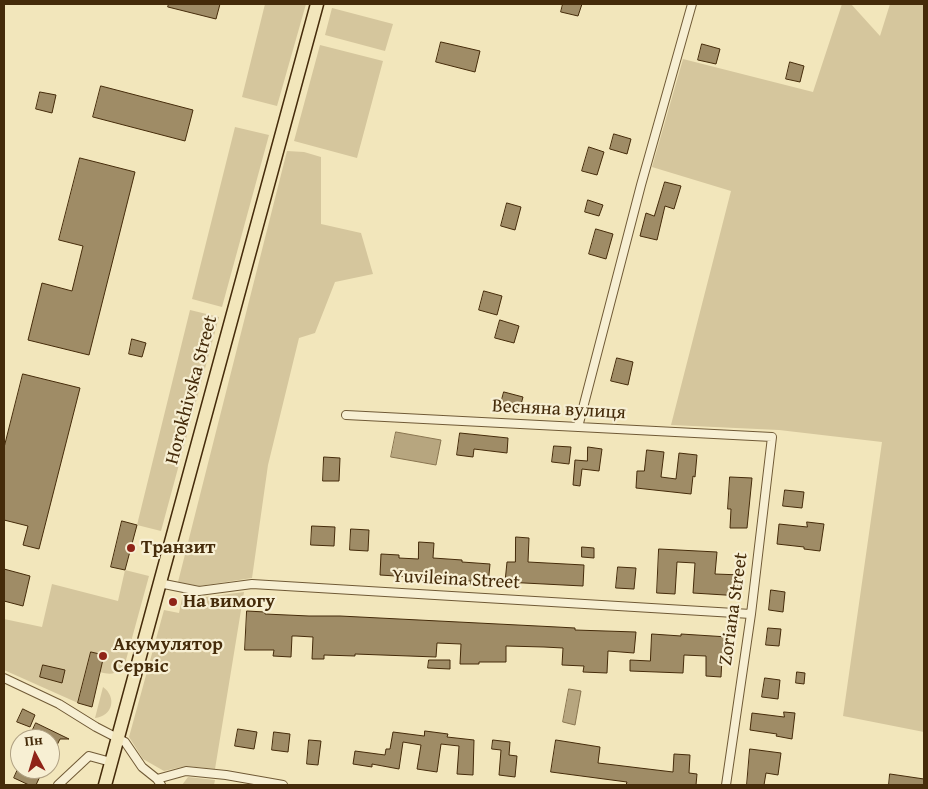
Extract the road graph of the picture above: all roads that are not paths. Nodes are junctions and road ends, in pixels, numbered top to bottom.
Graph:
1 (317, 4) edge
2 (692, 4) edge
3 (346, 415) dead end
4 (578, 427) junction
5 (772, 437) joint
6 (159, 583) junction
7 (751, 614) junction
8 (4, 678) edge
9 (117, 738) junction
10 (111, 762) junction
11 (159, 782) edge
12 (58, 785) edge
13 (104, 785) edge
14 (283, 785) edge
15 (726, 785) edge

1 - 6 main road, Horokhivska Street
2 - 4 street
3 - 4 street, Весняна вулиця
4 - 5 street, Весняна вулиця
5 - 7 street, Zoriana Street
6 - 7 street, Yuvileina Street
6 - 9 main road, Horokhivska Street
7 - 15 street, Zoriana Street
8 - 9 street
9 - 10 main road, Horokhivska Street
9 - 11 street
10 - 12 street
10 - 13 main road, Horokhivska Street
11 - 14 street

